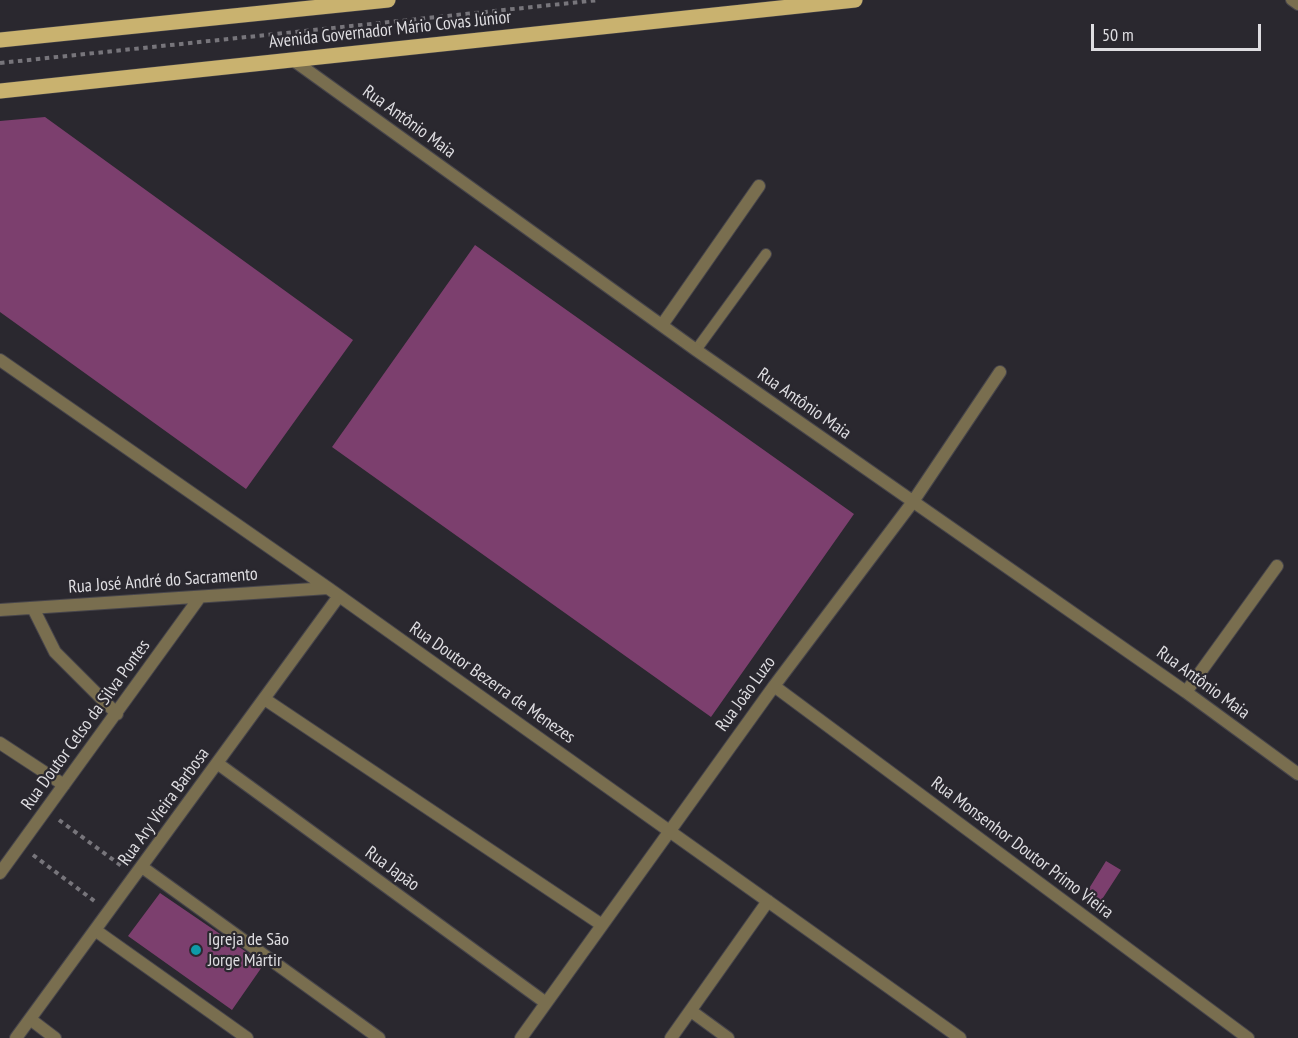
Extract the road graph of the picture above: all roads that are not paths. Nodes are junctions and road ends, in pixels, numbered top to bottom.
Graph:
1 (388, 0) edge
2 (855, 0) edge
3 (1291, 0) edge
4 (1298, 5) edge
5 (0, 40) edge
6 (292, 60) junction
7 (0, 91) edge
8 (759, 186) dead end
9 (766, 254) dead end
10 (662, 325) junction
11 (696, 350) junction
12 (0, 360) edge
13 (1000, 372) dead end
14 (912, 503) junction
15 (1277, 566) dead end
16 (328, 588) junction
17 (339, 596) junction
18 (200, 597) junction
19 (33, 608) junction
20 (0, 610) edge
21 (774, 686) junction
22 (1186, 692) junction
23 (266, 700) junction
24 (117, 714) junction
25 (0, 743) edge
26 (217, 764) junction
27 (1298, 774) edge
28 (64, 785) junction
29 (670, 831) junction
30 (139, 871) junction
31 (0, 873) edge
32 (768, 902) junction
33 (602, 925) junction
34 (96, 930) junction
35 (546, 1003) junction
36 (691, 1011) junction
37 (30, 1019) junction
38 (16, 1038) edge
39 (55, 1038) edge
40 (247, 1038) edge
41 (379, 1038) edge
42 (521, 1038) edge
43 (671, 1038) edge
44 (728, 1038) edge
45 (960, 1038) edge
46 (1248, 1038) edge

1 - 5 main road, Avenida Governador Mário Covas Júnior
2 - 6 main road, Avenida Governador Mário Covas Júnior
3 - 4 lane
6 - 7 main road, Avenida Governador Mário Covas Júnior
6 - 10 street, Rua Antônio Maia
8 - 10 street
9 - 11 lane
10 - 11 street, Rua Antônio Maia
11 - 14 street, Rua Antônio Maia
12 - 16 street, Rua Doutor Bezerra de Menezes
13 - 14 street, Rua João Luzo
14 - 21 street, Rua João Luzo
14 - 22 street, Rua Antônio Maia
15 - 22 street
16 - 17 street, Rua Doutor Bezerra de Menezes
16 - 18 street, Rua José André do Sacramento
17 - 23 street, Rua Ary Vieira Barbosa
17 - 29 street, Rua Doutor Bezerra de Menezes
18 - 19 street, Rua José André do Sacramento
18 - 24 street, Rua Doutor Celso da Silva Pontes
19 - 20 street, Rua José André do Sacramento
19 - 24 street
21 - 29 street, Rua João Luzo
21 - 46 street, Rua Monsenhor Doutor Primo Vieira
22 - 27 street, Rua Antônio Maia
23 - 26 street, Rua Ary Vieira Barbosa
23 - 33 street
24 - 28 street, Rua Doutor Celso da Silva Pontes
25 - 28 street
26 - 30 street, Rua Ary Vieira Barbosa
26 - 35 street, Rua Japão
28 - 31 street, Rua Doutor Celso da Silva Pontes
29 - 32 street, Rua Doutor Bezerra de Menezes
29 - 33 street, Rua João Luzo
30 - 34 street, Rua Ary Vieira Barbosa
30 - 41 street
32 - 36 street
32 - 45 street, Rua Doutor Bezerra de Menezes
33 - 35 street, Rua João Luzo
34 - 37 street, Rua Ary Vieira Barbosa
34 - 40 street
35 - 42 street, Rua João Luzo
36 - 43 street
36 - 44 street
37 - 38 street, Rua Ary Vieira Barbosa
37 - 39 street

